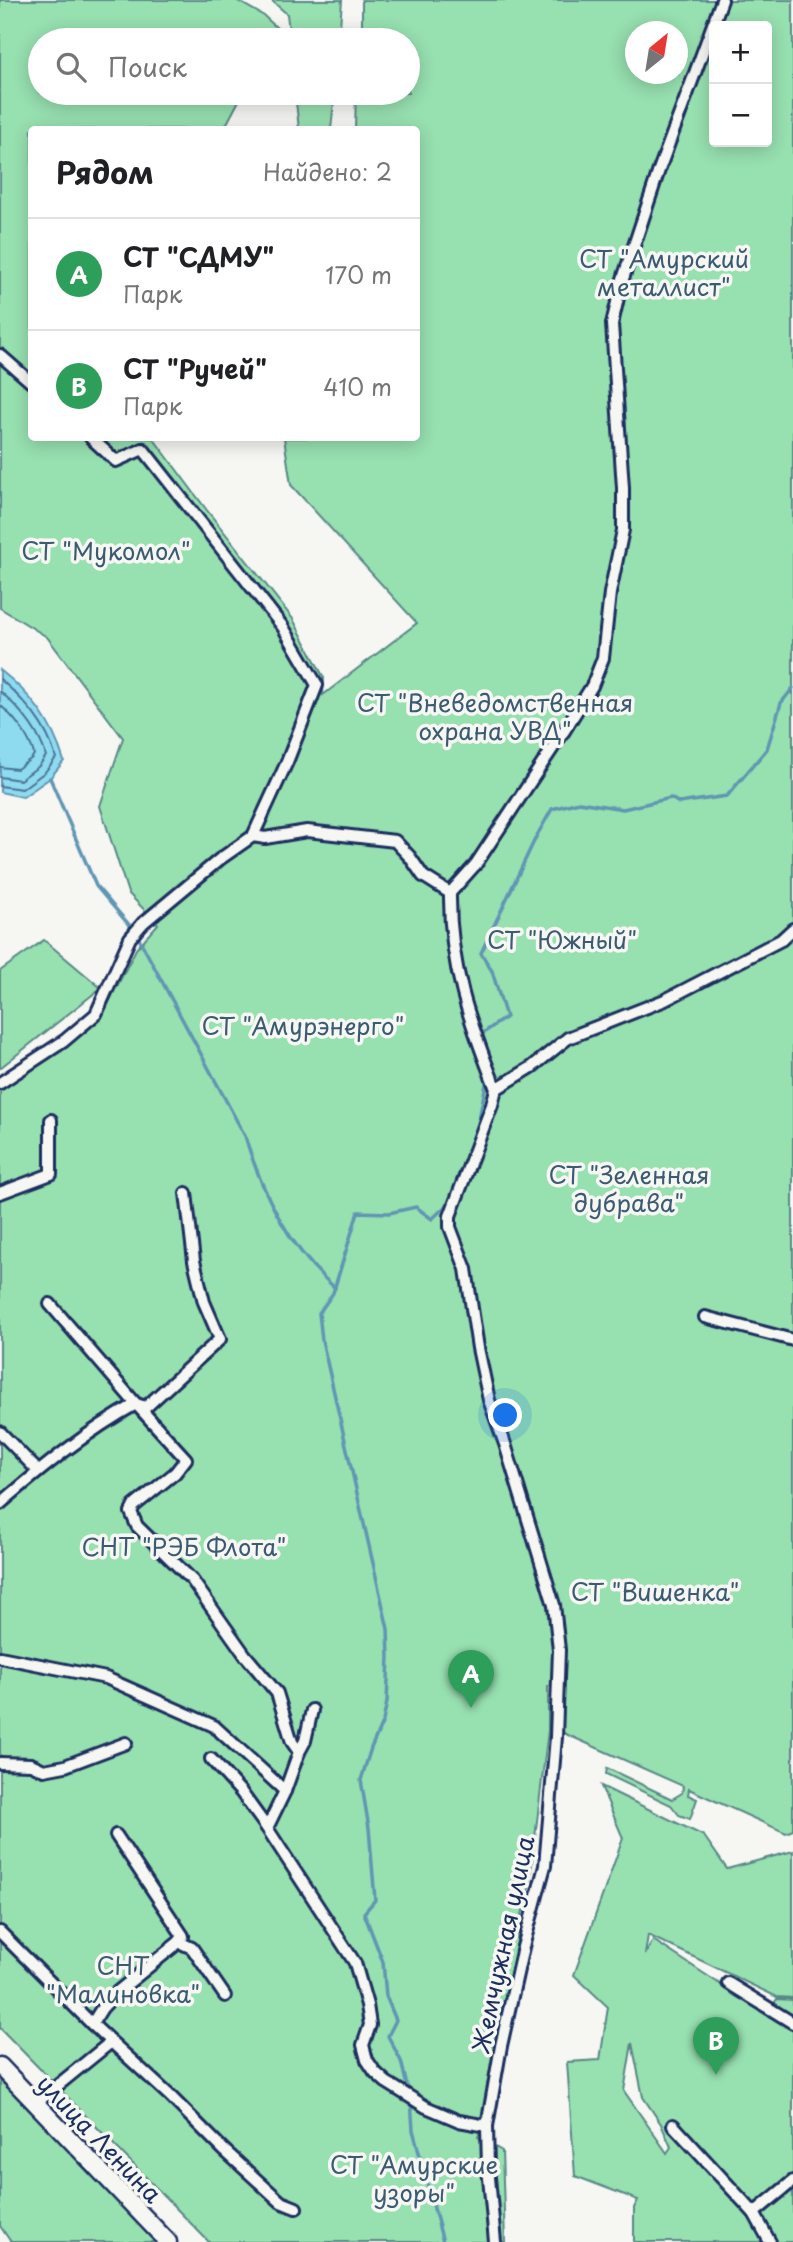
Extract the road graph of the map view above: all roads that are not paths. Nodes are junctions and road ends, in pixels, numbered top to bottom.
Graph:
1 (722, 0) edge
2 (0, 355) edge
3 (28, 380) edge
4 (94, 441) edge
5 (253, 836) junction
6 (450, 893) junction
7 (793, 929) edge
8 (0, 1083) edge
9 (496, 1088) junction
10 (51, 1120) dead end
11 (0, 1193) edge
12 (186, 1193) dead end
13 (50, 1304) dead end
14 (705, 1317) dead end
15 (793, 1340) edge
16 (136, 1404) junction
17 (0, 1432) edge
18 (38, 1471) junction
19 (0, 1504) edge
20 (0, 1657) edge
21 (312, 1710) dead end
22 (126, 1743) dead end
23 (299, 1752) junction
24 (211, 1759) dead end
25 (0, 1763) edge
26 (285, 1791) junction
27 (267, 1828) junction
28 (116, 1835) dead end
29 (0, 1932) edge
30 (179, 1942) junction
31 (729, 1983) dead end
32 (225, 1996) dead end
33 (793, 2023) edge
34 (92, 2024) junction
35 (111, 2042) junction
36 (0, 2066) edge
37 (36, 2103) junction
38 (673, 2125) dead end
39 (488, 2126) junction
40 (793, 2182) edge
41 (296, 2208) dead end
42 (754, 2213) junction
43 (168, 2242) edge
44 (495, 2242) edge
45 (770, 2242) edge

1 - 6 street
2 - 3 street
4 - 5 street
5 - 6 street
5 - 8 street
6 - 9 street
7 - 9 street
9 - 39 street, Жемчужная улица
10 - 11 street
12 - 16 street
13 - 16 street
14 - 15 street
16 - 18 street
16 - 23 street
17 - 18 street
18 - 19 street
20 - 26 street
21 - 23 street
22 - 25 street
23 - 26 street
24 - 27 street
26 - 27 street
27 - 39 street
28 - 30 street
29 - 34 street
30 - 32 street
30 - 34 street
31 - 33 street
34 - 35 street
35 - 37 street
35 - 41 street
36 - 37 street, улица Ленина
37 - 43 street, улица Ленина
38 - 42 street
39 - 44 street, Жемчужная улица
40 - 42 street
42 - 45 street

